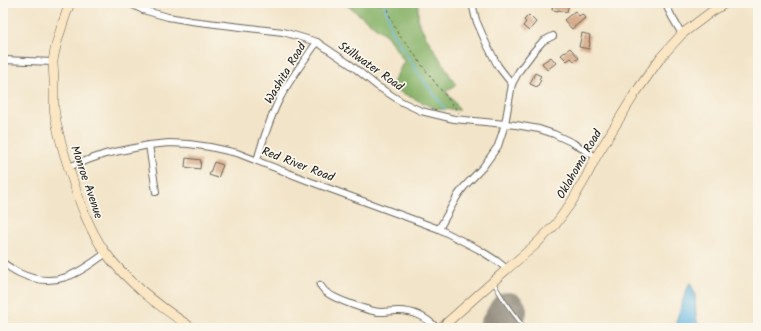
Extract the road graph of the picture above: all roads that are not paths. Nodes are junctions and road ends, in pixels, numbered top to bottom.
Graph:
1 (70, 3) edge
2 (129, 3) edge
3 (472, 3) edge
4 (665, 3) edge
5 (726, 3) edge
6 (682, 34) junction
7 (553, 36) dead end
8 (317, 42) junction
9 (3, 60) edge
10 (53, 62) junction
11 (512, 84) junction
12 (505, 124) junction
13 (149, 145) junction
14 (596, 157) junction
15 (257, 160) junction
16 (68, 167) junction
17 (156, 192) dead end
18 (438, 229) junction
19 (106, 253) junction
20 (3, 263) edge
21 (507, 269) junction
22 (493, 282) junction
23 (320, 285) dead end
24 (192, 328) edge
25 (437, 328) edge
26 (441, 328) edge
27 (525, 328) edge

1 - 10 street, Monroe Avenue
2 - 8 street, Stillwater Road
3 - 11 street
4 - 6 street
5 - 6 street, Oklahoma Road
6 - 14 street, Oklahoma Road
7 - 11 street
8 - 12 street, Stillwater Road
8 - 15 street, Washita Road
9 - 10 street
10 - 16 street, Monroe Avenue
11 - 12 street
12 - 14 street, Stillwater Road
12 - 18 street
13 - 15 street, Red River Road
13 - 16 street, Red River Road
13 - 17 street
14 - 21 street, Oklahoma Road
15 - 18 street, Red River Road
16 - 19 street, Monroe Avenue
18 - 21 street, Red River Road
19 - 20 street
19 - 24 street, Monroe Avenue
21 - 22 street, Oklahoma Road
22 - 26 street, Oklahoma Road
22 - 27 lane
23 - 25 street

